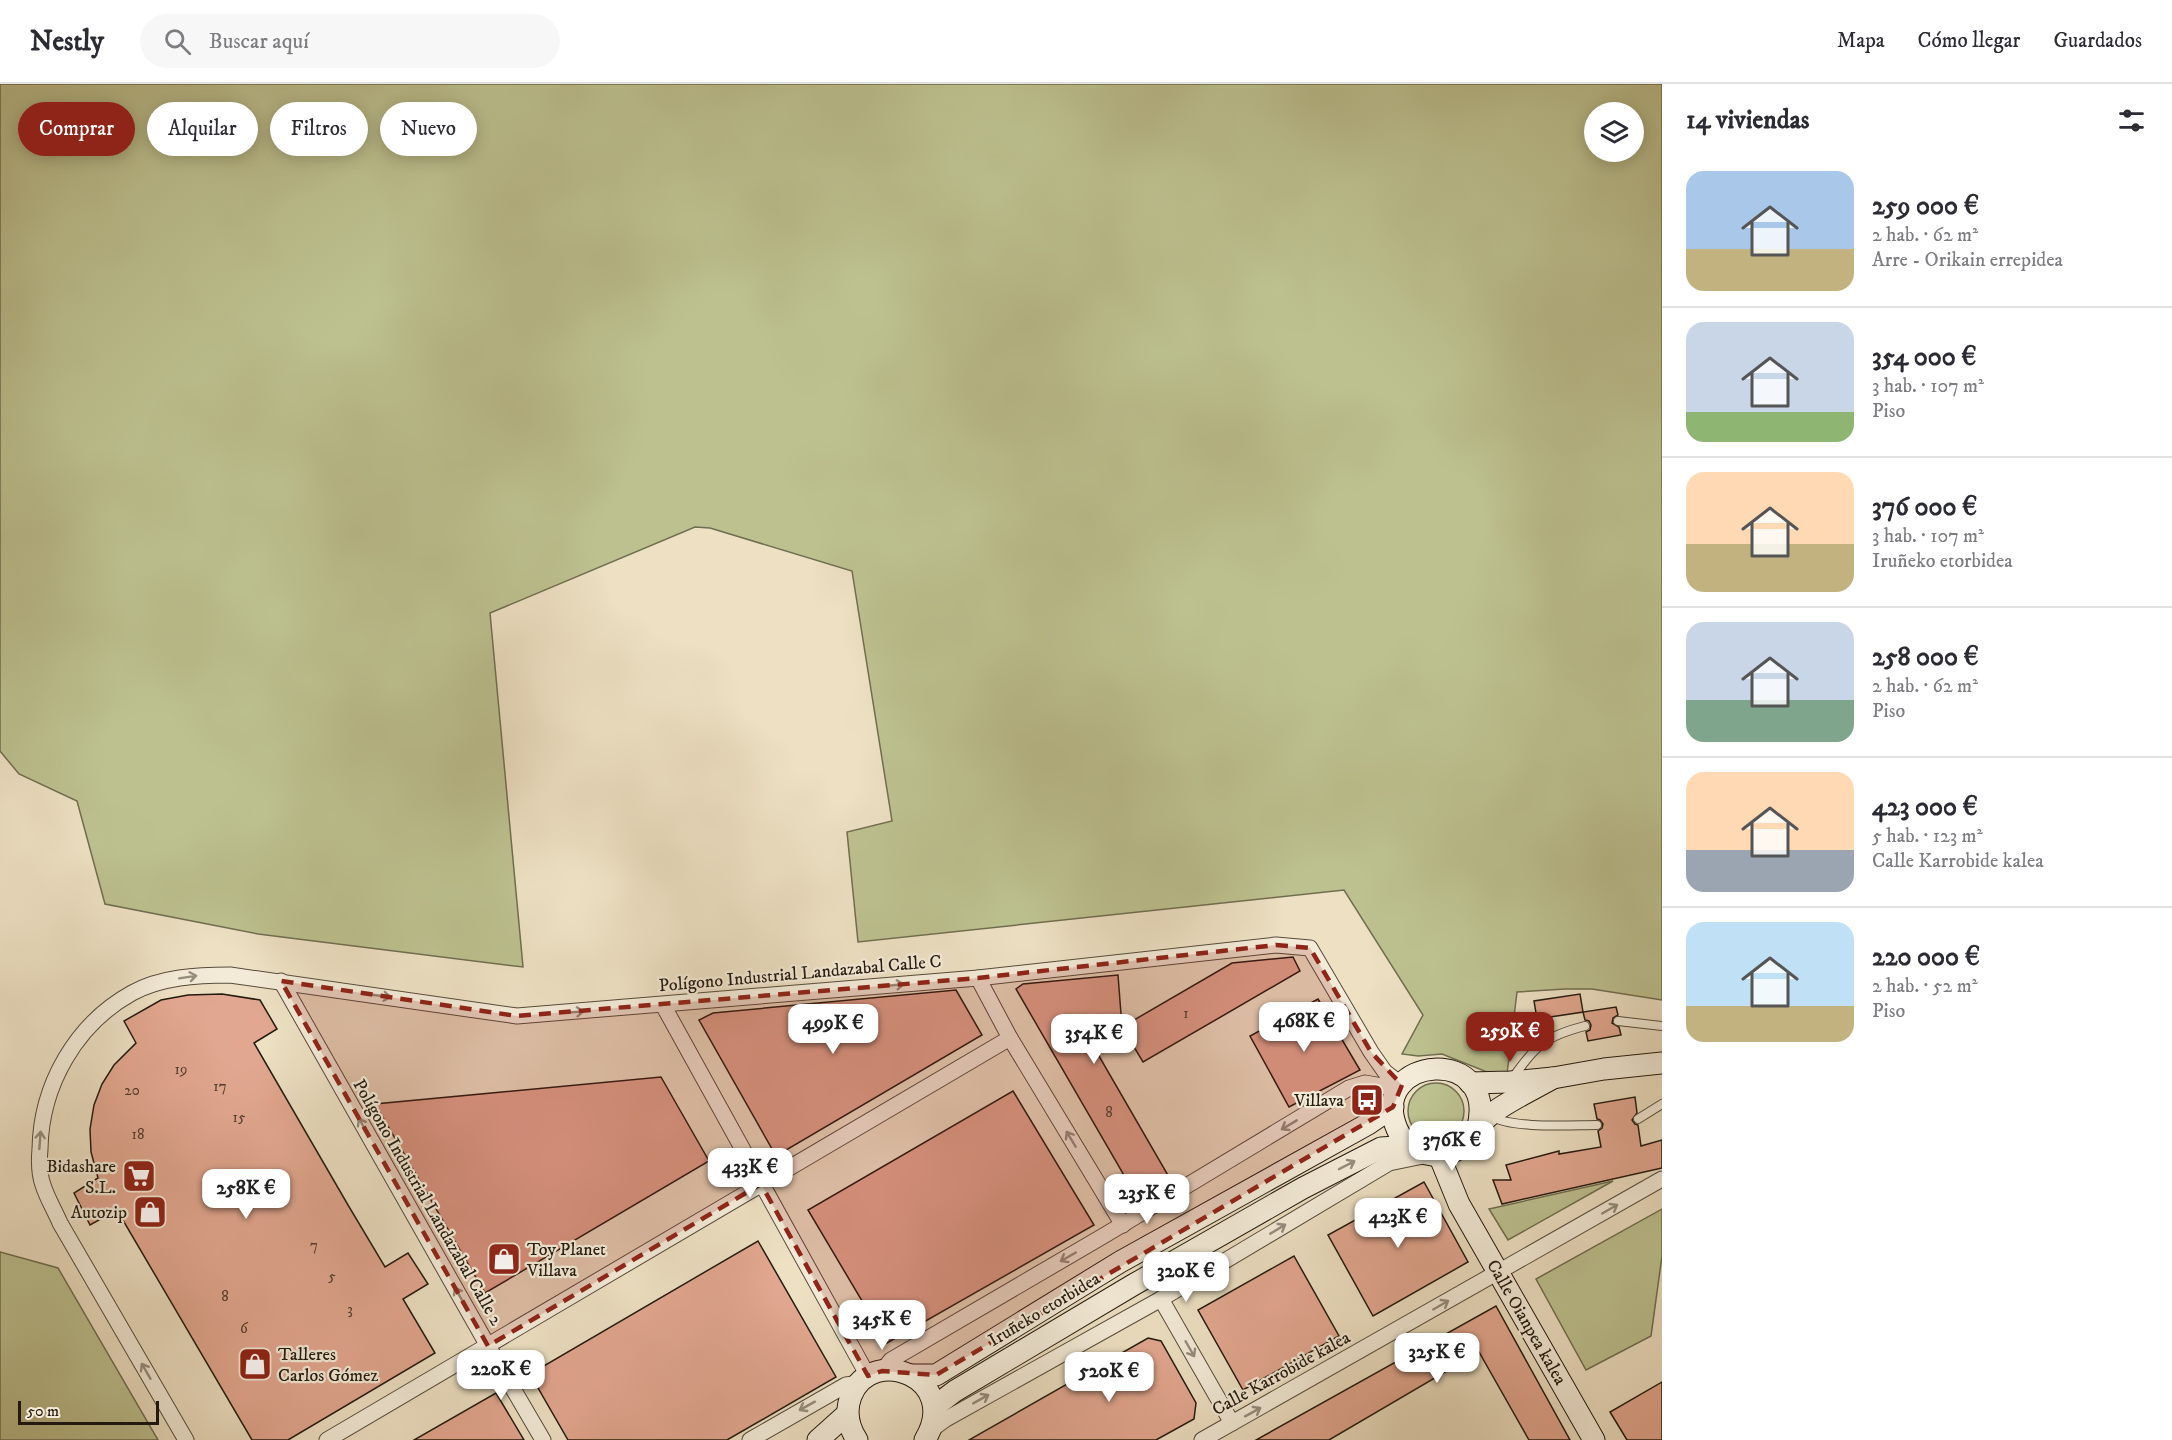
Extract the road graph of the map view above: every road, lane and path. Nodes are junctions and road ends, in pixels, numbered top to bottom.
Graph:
1 (978, 978) junction
2 (281, 981) junction
3 (663, 1005) junction
4 (1618, 1021) dead end
5 (1586, 1026) dead end
6 (1662, 1026) edge
7 (1010, 1038) junction
8 (1662, 1063) edge
9 (1553, 1078) junction
10 (1510, 1082) junction
11 (1470, 1083) junction
12 (1398, 1094) junction
13 (1662, 1104) edge
14 (1638, 1119) dead end
15 (1598, 1125) dead end
16 (1480, 1127) junction
17 (1410, 1146) junction
18 (1434, 1155) junction
19 (1662, 1179) edge
20 (761, 1184) junction
21 (1459, 1204) junction
22 (1123, 1225) junction
23 (1498, 1272) junction
24 (1161, 1299) junction
25 (488, 1346) junction
26 (912, 1376) junction
27 (870, 1377) junction
28 (934, 1407) junction
29 (847, 1414) junction
30 (1232, 1423) junction
31 (928, 1435) edge
32 (186, 1440) edge
33 (327, 1440) edge
34 (543, 1440) edge
35 (750, 1440) edge
36 (818, 1440) edge
37 (856, 1440) edge
38 (1202, 1440) edge
39 (1594, 1440) edge

3 -> 1 street, Polígono Industrial Landazabal Calle C
1 - 7 street
1 - 12 street, Polígono Industrial Landazabal Calle C
2 -> 3 street, Polígono Industrial Landazabal Calle C
25 -> 2 street, Polígono Industrial Landazabal Calle 2
32 -> 2 street, Polígono Industrial Landazabal Calle C
3 - 20 street
4 - 6 lane
5 - 10 lane
7 - 20 street
22 -> 7 street
8 - 9 main road
9 - 10 main road
9 - 16 main road
10 - 11 main road
11 - 12 main road
11 - 16 main road
12 - 17 main road
12 -> 22 street
12 - 26 main road, Iruñeko etorbidea
13 - 14 lane
15 - 16 lane
16 - 18 main road
16 - 21 main road
17 - 18 main road
28 -> 17 main road, Iruñeko etorbidea
18 - 21 main road, Calle Oianpea kalea
24 -> 18 street
23 -> 19 street, Calle Karrobide kalea
20 - 25 street
20 - 27 street
21 - 23 main road, Calle Oianpea kalea
22 -> 27 street
30 -> 23 street, Calle Karrobide kalea
23 - 39 main road, Calle Oianpea kalea
24 -> 30 street
31 -> 24 street
25 - 33 street
25 - 34 street, Polígono Industrial Landazabal Calle 2
26 - 27 main road, Iruñeko etorbidea
26 - 28 main road
27 - 29 main road
27 -> 35 street
28 - 31 main road
29 - 36 main road
29 - 37 main road
30 - 38 street, Calle Karrobide kalea

